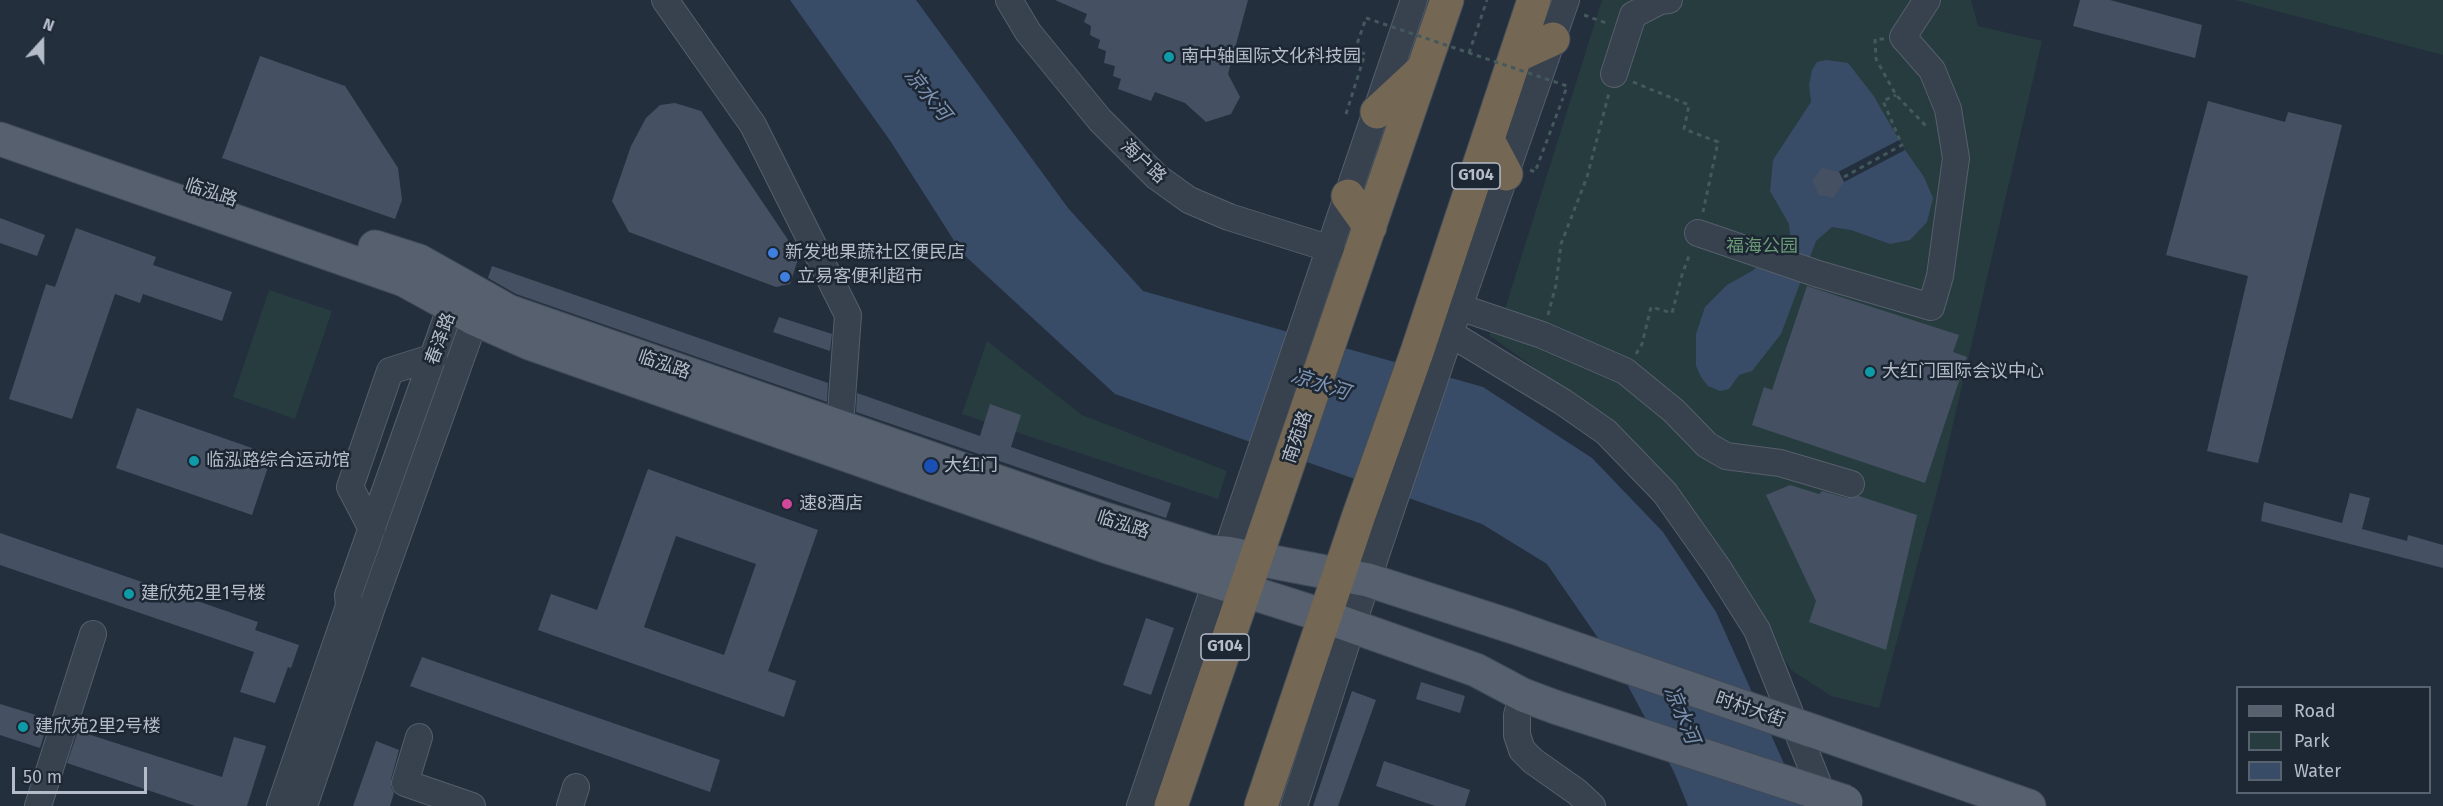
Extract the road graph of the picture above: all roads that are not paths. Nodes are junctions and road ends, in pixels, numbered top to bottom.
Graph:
1 (665, 0) edge
2 (1009, 0) edge
3 (1414, 0) edge
4 (1447, 0) edge
5 (1669, 0) edge
6 (1927, 0) edge
7 (1555, 3) edge
8 (1553, 39) junction
9 (1515, 56) junction
10 (1424, 68) junction
11 (1614, 75) road end
12 (1361, 113) junction
13 (0, 123) edge
14 (0, 139) edge
15 (1488, 140) junction
16 (1506, 174) junction
17 (1348, 196) junction
18 (1370, 227) junction
19 (1698, 233) road end
20 (1331, 249) junction
21 (467, 306) junction
22 (1459, 308) junction
23 (1323, 317) junction
24 (1451, 334) junction
25 (1430, 356) junction
26 (434, 357) junction
27 (838, 426) junction
28 (1851, 484) dead end
29 (372, 530) junction
30 (1236, 571) junction
31 (1353, 577) junction
32 (1338, 621) junction
33 (93, 634) dead end
34 (1523, 695) junction
35 (419, 737) dead end
36 (1844, 804) edge
37 (38, 806) edge
38 (280, 806) edge
39 (304, 806) edge
40 (472, 806) edge
41 (1140, 806) edge
42 (1171, 806) edge
43 (1261, 806) edge
44 (1294, 806) edge
45 (1592, 806) edge
46 (2029, 806) edge

1 - 27 street
2 - 20 street, 海户路
3 - 12 street
4 - 10 highway, 南苑路 / G104
5 - 11 street
6 - 19 street
7 - 8 street
7 - 9 highway, G104
8 - 9 highway
8 - 16 street
9 - 15 highway, G104
10 - 12 highway
10 - 18 highway, 南苑路 / G104
12 - 17 street
13 - 21 main road, 临泓路
14 - 21 main road, 临泓路
15 - 16 highway
15 - 25 highway, G104
16 - 22 street
17 - 18 highway
17 - 20 street
18 - 23 highway, 南苑路 / G104
20 - 23 street
21 - 26 street, 春泽路
21 - 27 main road, 临泓路
21 - 30 main road, 临泓路
21 - 39 street, 春泽路
22 - 24 street
22 - 28 street
23 - 30 highway, 南苑路 / G104
24 - 25 street
24 - 36 street
25 - 31 highway, G104
26 - 29 street, 春泽路
26 - 29 street
27 - 30 main road, 临泓路
29 - 38 street, 春泽路
30 - 31 main road, 临泓路
30 - 32 main road, 临泓路
30 - 41 street
30 - 42 highway, 南苑路 / G104
31 - 32 highway, G104
31 - 46 main road, 时村大街, bridge
32 - 34 main road
32 - 43 highway, G104
32 - 44 street
33 - 37 street
34 - 36 main road, bridge
34 - 45 street
35 - 40 street

